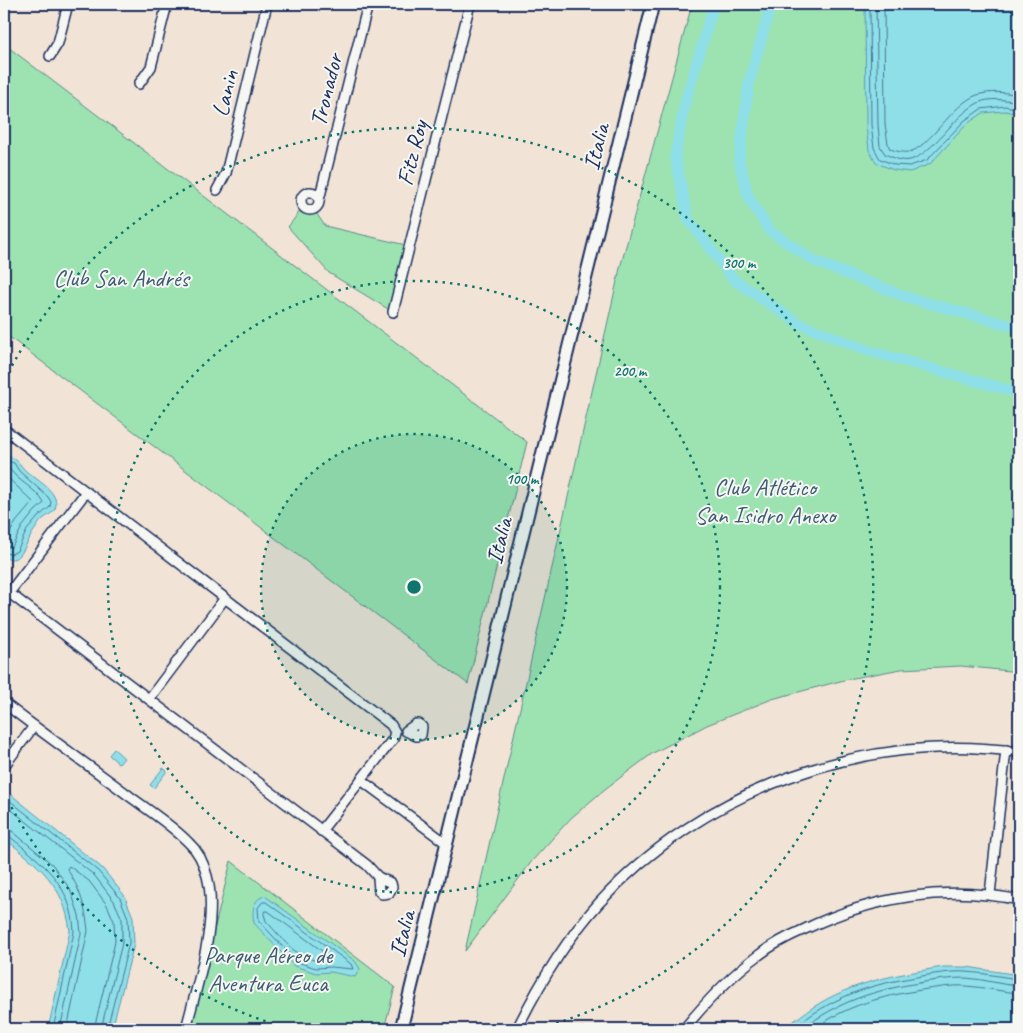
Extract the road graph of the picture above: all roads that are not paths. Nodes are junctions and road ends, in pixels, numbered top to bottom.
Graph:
1 (68, 4) edge
2 (167, 4) edge
3 (267, 4) edge
4 (368, 4) edge
5 (470, 4) edge
6 (653, 4) edge
7 (50, 56) dead end
8 (139, 84) dead end
9 (323, 186) junction
10 (217, 190) dead end
11 (311, 192) junction
12 (319, 200) junction
13 (393, 312) dead end
14 (4, 429) edge
15 (86, 492) junction
16 (6, 591) edge
17 (226, 598) junction
18 (149, 699) junction
19 (4, 703) edge
20 (34, 726) junction
21 (406, 731) dead end
22 (395, 732) junction
23 (1006, 750) junction
24 (1019, 752) edge
25 (4, 766) edge
26 (361, 780) junction
27 (321, 831) junction
28 (446, 843) junction
29 (378, 877) dead end
30 (990, 894) junction
31 (1019, 900) edge
32 (186, 1029) edge
33 (400, 1029) edge
34 (517, 1029) edge
35 (684, 1029) edge

1 - 7 street
2 - 8 street
3 - 10 street, Lanin
4 - 9 street, Tronador
5 - 13 street, Fitz Roy
6 - 28 street, Italia
9 - 11 street
9 - 12 street, Tronador
11 - 12 street
11 - 12 street
14 - 15 street
15 - 16 street
15 - 17 street
16 - 18 street
17 - 18 street
17 - 22 street
18 - 27 street
19 - 20 street
20 - 25 street
20 - 32 street
21 - 22 street
22 - 26 street
23 - 24 street
23 - 30 street
23 - 34 street
26 - 27 street
26 - 28 street
27 - 29 street
28 - 33 street, Italia
30 - 31 street
30 - 35 street

